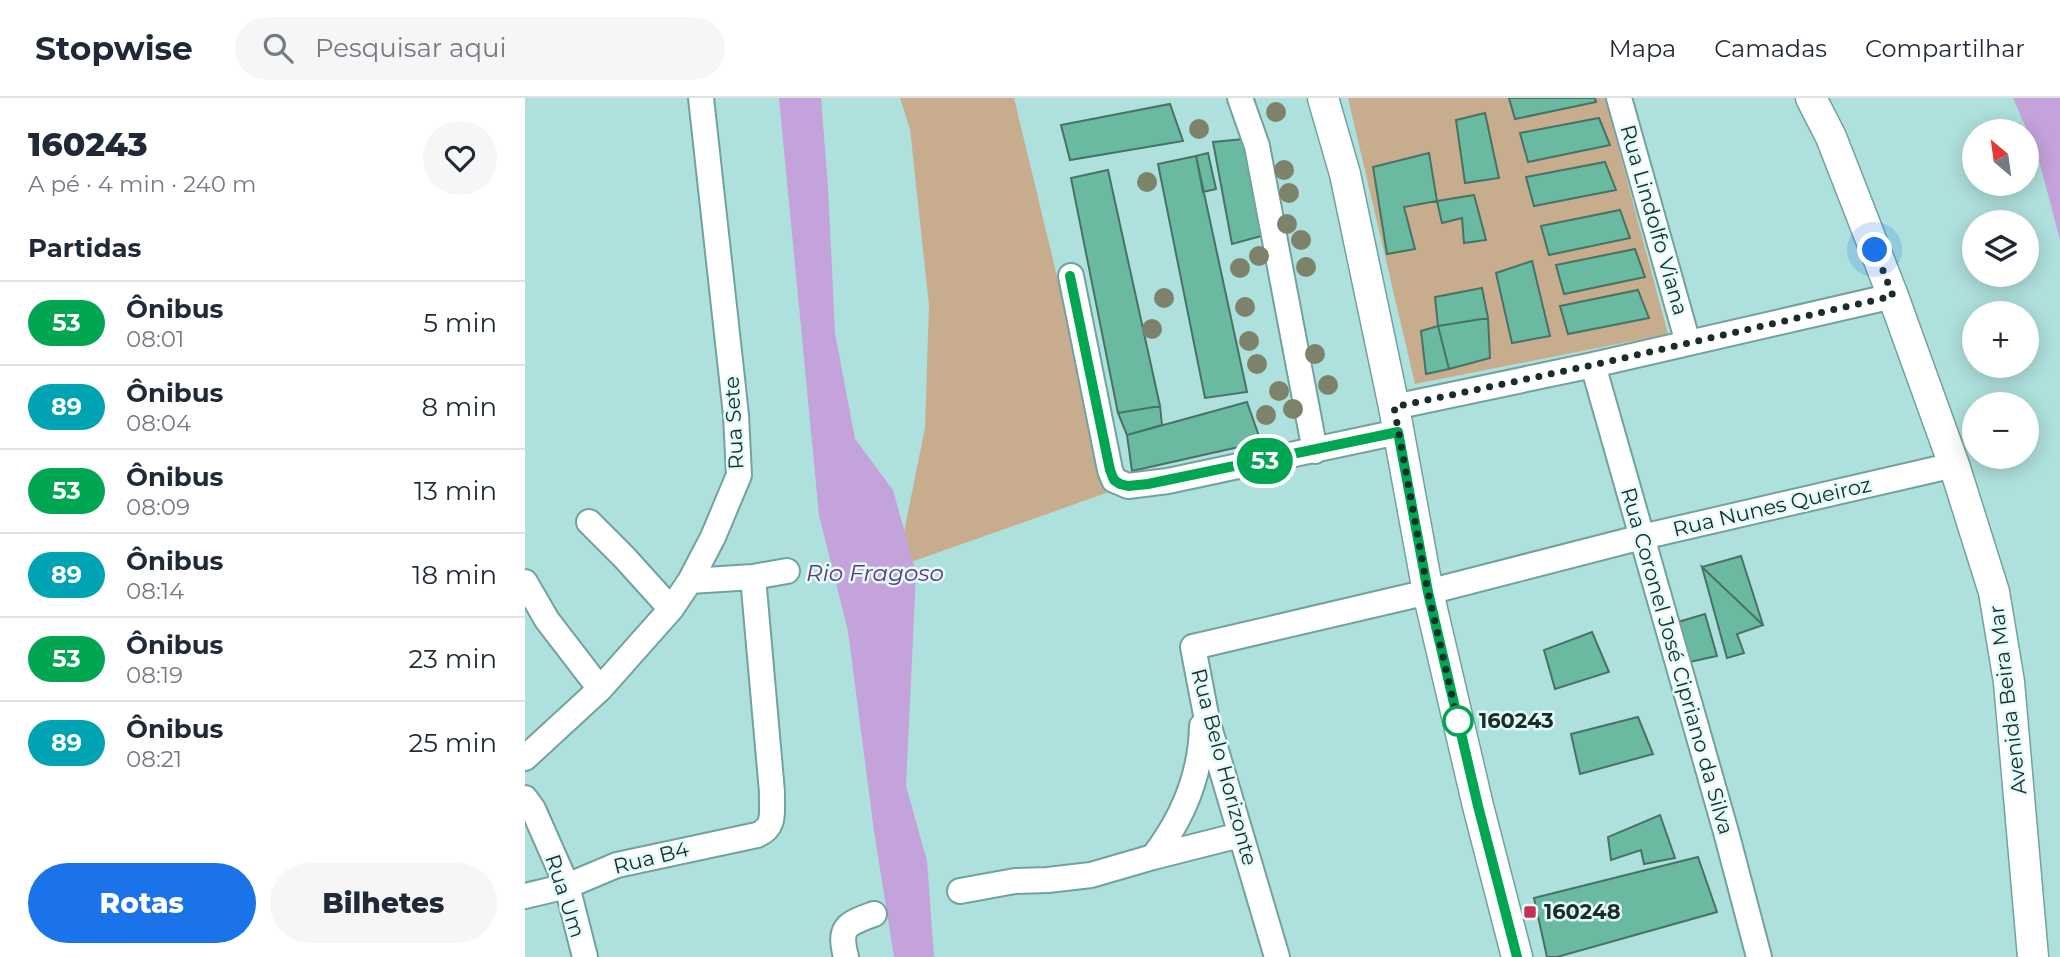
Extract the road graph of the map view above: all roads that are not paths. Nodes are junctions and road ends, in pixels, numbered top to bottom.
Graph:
1 (701, 98) edge
2 (1240, 98) edge
3 (1322, 98) edge
4 (1619, 98) edge
5 (1811, 98) edge
6 (1070, 276) dead end
7 (1893, 296) junction
8 (1688, 343) junction
9 (1593, 365) junction
10 (1396, 420) junction
11 (1315, 451) junction
12 (1954, 465) junction
13 (589, 522) dead end
14 (1642, 537) junction
15 (787, 571) dead end
16 (753, 577) junction
17 (690, 581) junction
18 (525, 582) edge
19 (1428, 592) junction
20 (671, 609) junction
21 (600, 689) junction
22 (1203, 701) junction
23 (525, 758) edge
24 (525, 798) edge
25 (1240, 835) junction
26 (1153, 857) junction
27 (567, 886) junction
28 (960, 891) dead end
29 (525, 896) edge
30 (874, 914) dead end
31 (585, 957) edge
32 (846, 957) edge
33 (1277, 957) edge
34 (1517, 957) edge
35 (1759, 957) edge
36 (2033, 957) edge

1 - 17 street, Rua Sete
2 - 11 street
3 - 10 main road
4 - 8 street, Rua Lindolfo Viana
5 - 7 main road, Avenida Beira Mar
6 - 11 street
7 - 8 street
7 - 12 main road, Avenida Beira Mar
8 - 9 street
9 - 10 street
9 - 14 street, Rua Coronel José Cipriano da Silva
10 - 11 street
10 - 19 main road
12 - 14 street, Rua Nunes Queiroz
12 - 36 main road, Avenida Beira Mar
13 - 20 street
14 - 19 street, Rua Nunes Queiroz
14 - 35 street, Rua Coronel José Cipriano da Silva
15 - 16 street
16 - 17 street
16 - 27 street, Rua B4
17 - 20 street, Rua Sete
18 - 21 street
19 - 22 street, Rua Belo Horizonte
19 - 34 main road
20 - 21 street, Rua Sete
21 - 23 street, Rua Sete
22 - 25 street, Rua Belo Horizonte
22 - 26 street
24 - 27 street, Rua Um
25 - 26 street
25 - 33 street, Rua Belo Horizonte
26 - 28 street
27 - 29 street, Rua B4
27 - 31 street, Rua Um
30 - 32 street

